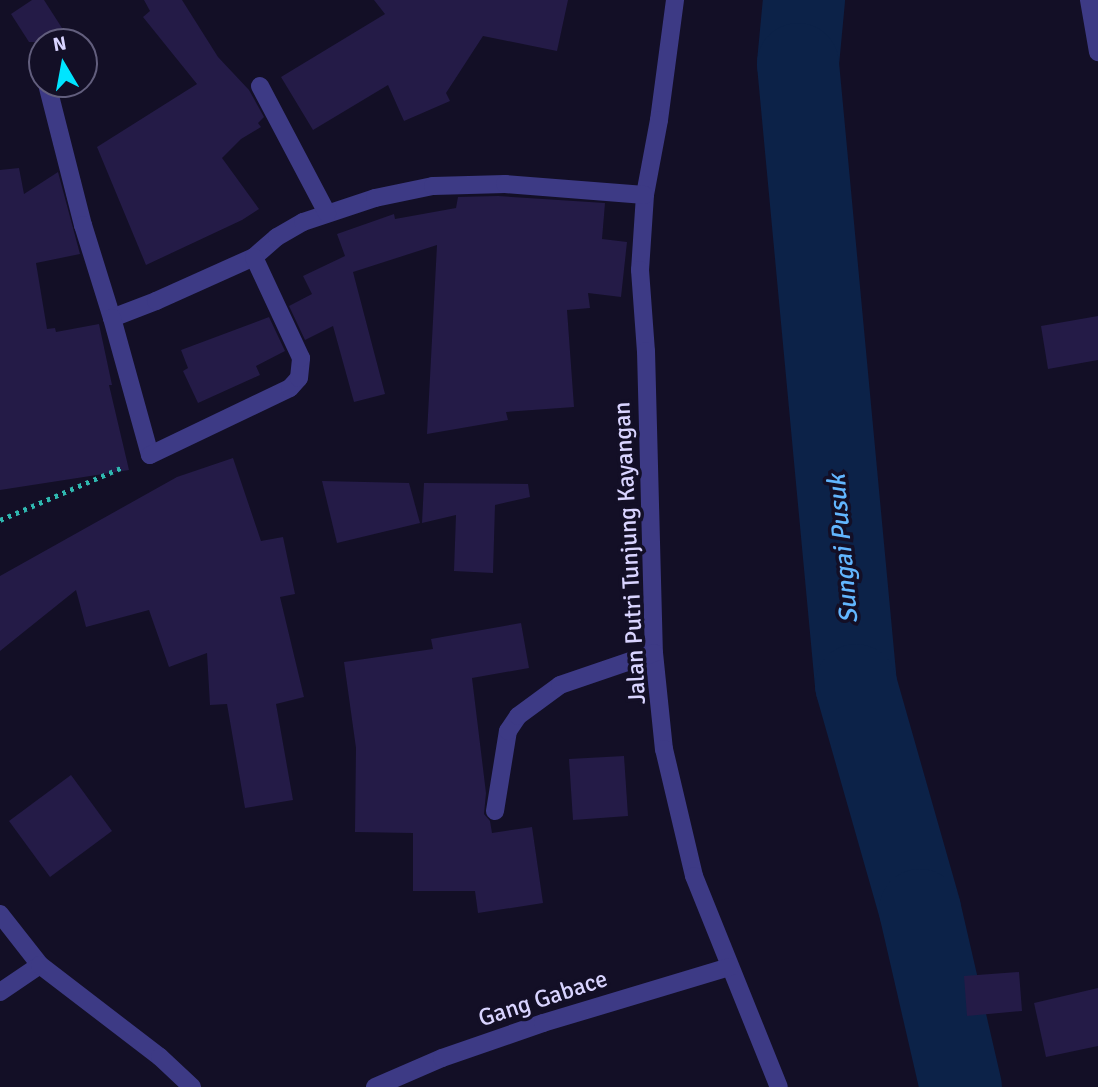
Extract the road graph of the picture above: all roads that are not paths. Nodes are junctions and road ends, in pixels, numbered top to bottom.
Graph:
1 (675, 0) edge
2 (1089, 0) edge
3 (1098, 52) edge
4 (260, 86) dead end
5 (51, 98) edge
6 (645, 195) junction
7 (327, 213) junction
8 (254, 257) junction
9 (112, 317) junction
10 (654, 653) junction
11 (495, 811) dead end
12 (0, 914) edge
13 (40, 965) junction
14 (730, 967) junction
15 (0, 992) edge
16 (192, 1087) edge
17 (375, 1087) edge
18 (779, 1087) edge

1 - 6 street, Jalan Putri Tunjung Kayangan
2 - 3 street
4 - 7 street
5 - 9 street
6 - 7 street
6 - 10 street, Jalan Putri Tunjung Kayangan
7 - 8 street
8 - 9 street
8 - 9 street
10 - 11 street
10 - 14 street, Jalan Putri Tunjung Kayangan
12 - 13 street
13 - 15 street
13 - 16 street
14 - 17 street, Gang Gabace
14 - 18 street, Jalan Putri Tunjung Kayangan

